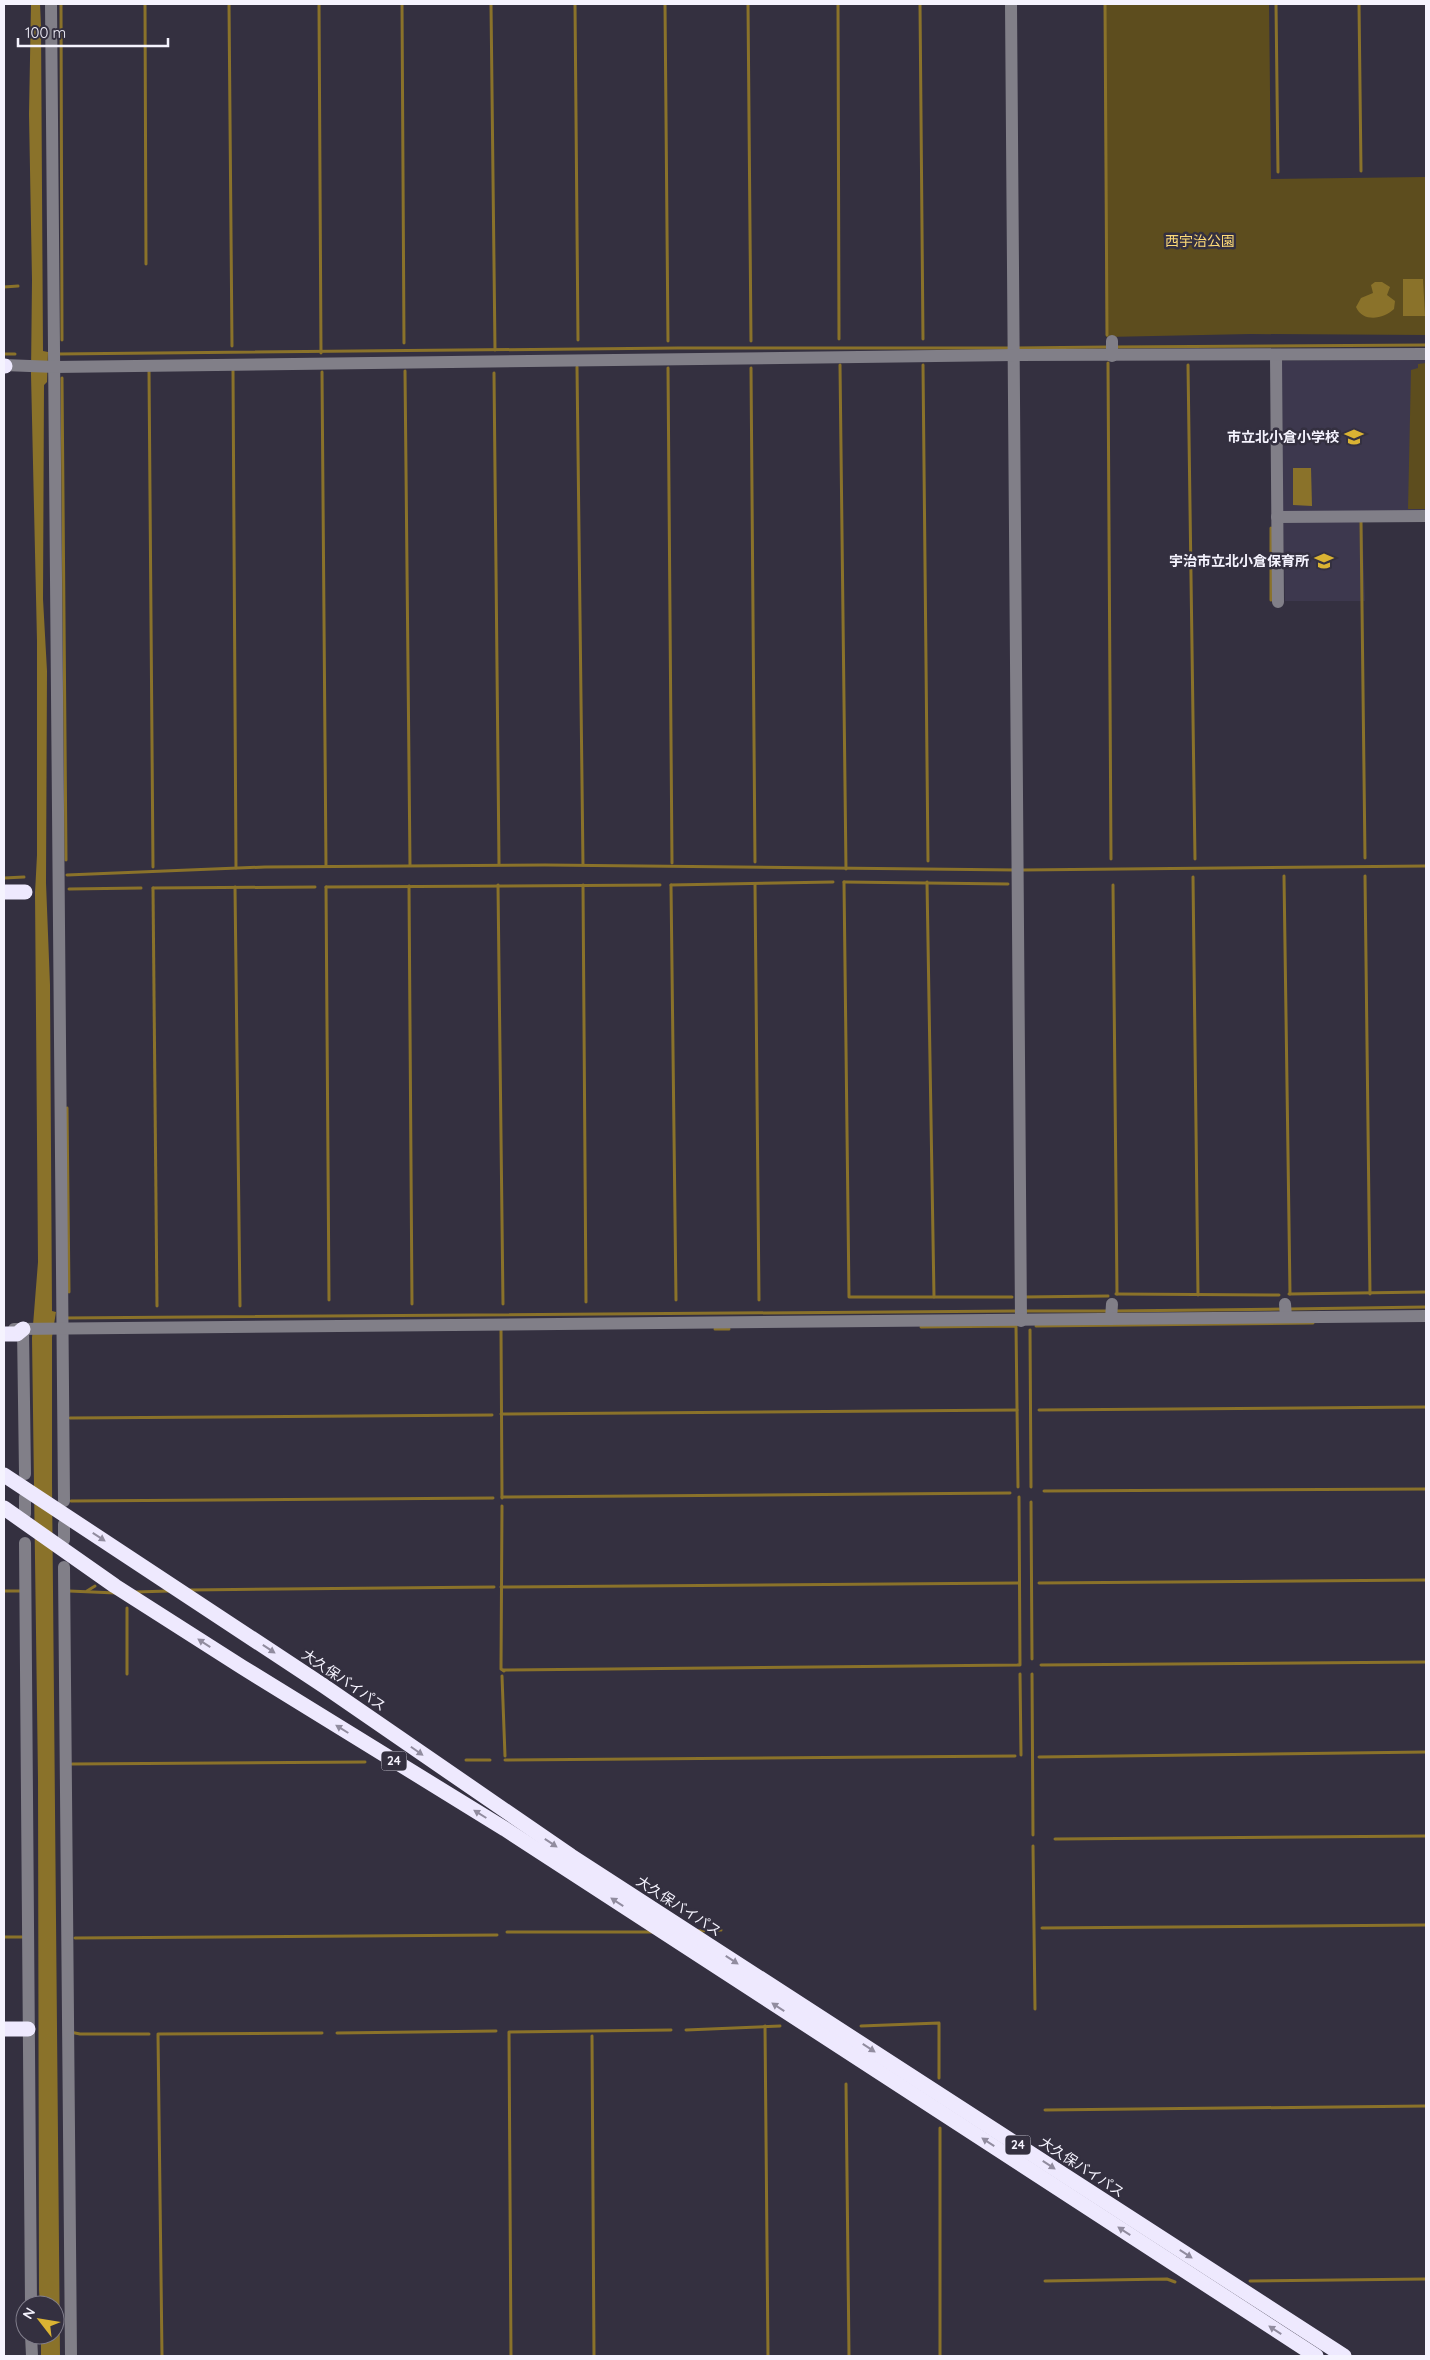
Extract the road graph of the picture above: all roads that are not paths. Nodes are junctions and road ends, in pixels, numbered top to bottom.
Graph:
1 (51, 4) edge
2 (1011, 4) edge
3 (1426, 354) edge
4 (1014, 355) junction
5 (1276, 356) junction
6 (54, 364) junction
7 (4, 366) edge
8 (1277, 516) junction
9 (1426, 516) edge
10 (1278, 602) dead end
11 (26, 888) dead end
12 (4, 892) edge
13 (1021, 1314) junction
14 (1426, 1316) edge
15 (4, 1329) edge
16 (25, 1329) junction
17 (59, 1329) junction
18 (4, 1334) edge
19 (24, 1474) dead end
20 (4, 1475) edge
21 (27, 1494) junction
22 (4, 1508) edge
23 (62, 1512) junction
24 (4, 1518) edge
25 (28, 1530) junction
26 (61, 1551) junction
27 (810, 2019) junction
28 (4, 2024) edge
29 (28, 2026) junction
30 (4, 2029) edge
31 (1027, 2159) junction
32 (31, 2295) edge
33 (71, 2356) edge
34 (1316, 2356) edge
35 (1344, 2356) edge

1 - 6 street
2 - 4 street
3 - 5 street
4 - 5 street
4 - 6 street
4 - 13 street
5 - 8 street
6 - 7 street
6 - 17 street
8 - 9 street
8 - 10 street
11 - 12 highway
13 - 14 street
13 - 17 street
15 - 16 street
16 - 17 street
16 - 18 highway
16 - 19 street
17 - 23 street
20 - 21 highway, 大久保バイパス / 24
21 - 23 highway, 大久保バイパス / 24
21 - 25 street
22 - 25 highway, 大久保バイパス / 24
23 - 26 street
23 -> 27 highway, 大久保バイパス / 24
24 - 25 highway
25 - 26 highway, 大久保バイパス / 24
25 - 29 street
27 -> 26 highway, 大久保バイパス / 24
26 - 33 street
27 - 31 highway, 大久保バイパス / 24
28 - 29 street
29 - 30 highway
29 - 32 street
34 -> 31 highway, 大久保バイパス / 24
31 -> 35 highway, 大久保バイパス / 24

